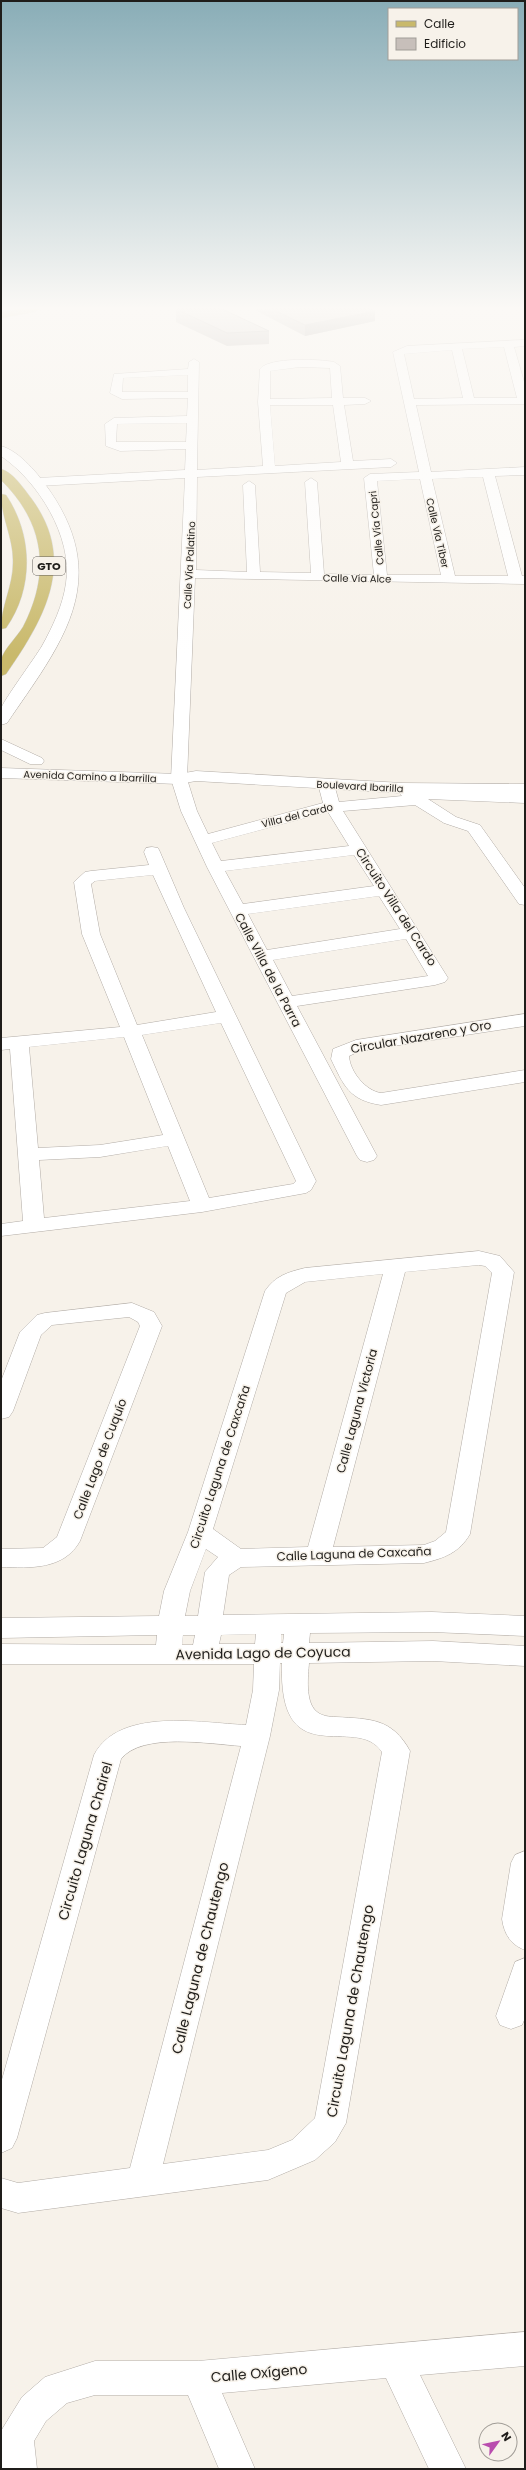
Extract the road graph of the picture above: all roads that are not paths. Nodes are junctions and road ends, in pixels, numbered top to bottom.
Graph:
1 (111, 424) edge
2 (193, 424) edge
3 (266, 424) edge
4 (341, 424) edge
5 (415, 424) edge
6 (192, 445) junction
7 (1, 450) edge
8 (1, 458) edge
9 (391, 463) dead end
10 (348, 466) junction
11 (269, 470) junction
12 (488, 471) junction
13 (525, 471) edge
14 (1, 473) edge
15 (425, 475) junction
16 (371, 478) junction
17 (356, 479) dead end
18 (192, 481) junction
19 (326, 481) dead end
20 (38, 482) junction
21 (295, 482) dead end
22 (311, 482) junction
23 (264, 484) dead end
24 (248, 485) junction
25 (234, 486) dead end
26 (206, 487) dead end
27 (1, 498) edge
28 (27, 501) junction
29 (189, 574) junction
30 (254, 575) junction
31 (318, 578) junction
32 (381, 579) junction
33 (449, 580) junction
34 (521, 580) edge
35 (1, 625) edge
36 (51, 643) junction
37 (4, 667) edge
38 (1, 702) edge
39 (1, 720) edge
40 (1, 744) edge
41 (1, 759) edge
42 (36, 761) junction
43 (1, 774) edge
44 (178, 774) junction
45 (26, 775) junction
46 (1, 778) edge
47 (326, 784) junction
48 (525, 789) edge
49 (468, 793) junction
50 (409, 794) junction
51 (525, 798) edge
52 (332, 806) junction
53 (467, 824) junction
54 (203, 841) junction
55 (358, 850) junction
56 (215, 867) junction
57 (384, 890) junction
58 (525, 900) edge
59 (237, 910) junction
60 (411, 933) junction
61 (261, 956) junction
62 (286, 1002) junction
63 (227, 1016) junction
64 (525, 1020) edge
65 (132, 1032) junction
66 (10, 1043) edge
67 (525, 1076) edge
68 (175, 1139) junction
69 (28, 1155) junction
70 (367, 1156) dead end
71 (202, 1206) junction
72 (34, 1226) junction
73 (1, 1230) edge
74 (396, 1266) junction
75 (1, 1411) edge
76 (200, 1532) junction
77 (318, 1556) junction
78 (1, 1558) edge
79 (236, 1558) junction
80 (269, 1624) junction
81 (297, 1624) junction
82 (209, 1625) junction
83 (170, 1626) junction
84 (525, 1626) edge
85 (1, 1628) edge
86 (266, 1653) junction
87 (1, 1654) edge
88 (205, 1654) junction
89 (297, 1654) junction
90 (169, 1655) junction
91 (525, 1656) edge
92 (257, 1736) junction
93 (525, 1863) edge
94 (525, 1937) edge
95 (525, 1971) edge
96 (511, 2016) dead end
97 (1, 2138) edge
98 (143, 2181) junction
99 (1, 2193) edge
100 (525, 2349) edge
101 (395, 2362) junction
102 (198, 2378) junction
103 (17, 2453) edge
104 (236, 2469) edge
105 (448, 2469) edge

1 - 6 street
2 - 6 street, Calle Vía Palatino
3 - 11 street
4 - 10 street
5 - 15 street, Calle Vía Tiber
6 - 18 street, Calle Vía Palatino
7 - 20 street
8 - 28 main road
9 - 10 street
10 - 11 street
11 - 18 street
12 - 13 street
12 - 15 street
12 - 34 street
14 - 28 main road, GTO
15 - 16 street
15 - 33 street, Calle Vía Tiber
16 - 17 street
16 - 32 street, Calle Vía Capri
18 - 20 street
18 - 26 street
18 - 29 street, Calle Vía Palatino
19 - 22 street
20 - 36 street
21 - 22 street
22 - 31 street
23 - 24 street
24 - 25 street
24 - 30 street
27 - 35 main road, GTO
28 - 37 main road, GTO
29 - 30 street, Calle Vía Alce
29 - 44 street, Calle Vía Palatino
30 - 31 street, Calle Vía Alce
31 - 32 street, Calle Vía Alce
32 - 33 street, Calle Vía Alce
33 - 34 street, Calle Vía Alce
36 - 38 street
36 - 39 street
40 - 42 street
41 - 42 street, Avenida Camino a Ibarrilla
42 - 44 street, Avenida Camino a Ibarrilla
43 - 45 street, Avenida Camino a Ibarrilla
44 - 45 street, Avenida Camino a Ibarrilla
44 - 47 street, Boulevard Ibarilla
44 - 54 street, Calle Villa de la Parra
45 - 46 street
47 - 50 street, Boulevard Ibarilla
47 - 52 street, Circuito Villa del Cardo
48 - 49 street, Boulevard Ibarilla
49 - 50 street, Boulevard Ibarilla
49 - 51 street
49 - 53 street
50 - 52 street, Villa del Cardo
50 - 53 street
52 - 54 street, Villa del Cardo
52 - 55 street, Circuito Villa del Cardo
53 - 58 street
54 - 56 street, Calle Villa de la Parra
55 - 56 street
55 - 57 street, Circuito Villa del Cardo
56 - 59 street, Calle Villa de la Parra
57 - 59 street
57 - 60 street, Circuito Villa del Cardo
59 - 61 street, Calle Villa de la Parra
60 - 61 street
60 - 62 street, Circuito Villa del Cardo
61 - 62 street, Calle Villa de la Parra
62 - 70 street, Calle Villa de la Parra
63 - 65 street
63 - 65 street
63 - 71 street
64 - 67 street, Circular Nazareno y Oro
65 - 66 street
65 - 68 street
66 - 69 street
68 - 69 street
68 - 71 street
69 - 72 street
71 - 72 street
72 - 73 street
74 - 76 street, Circuito Laguna de Caxcaña
74 - 77 street, Calle Laguna Victoria
74 - 77 street, Calle Laguna de Caxcaña
75 - 78 street, Calle Lago de Cuquío
76 - 79 street
76 - 83 street, Circuito Laguna de Caxcaña
77 - 79 street, Calle Laguna de Caxcaña
79 - 82 street
80 - 81 street
80 - 82 street
80 - 86 street
81 - 84 street
81 - 89 street, Circuito Laguna de Chautengo
82 - 83 street
82 - 88 street
83 - 85 street
83 - 90 street, Circuito Laguna de Caxcaña
86 - 88 street, Avenida Lago de Coyuca
86 - 89 street, Avenida Lago de Coyuca
86 - 92 street
87 - 90 street, Avenida Lago de Coyuca
88 - 90 street, Avenida Lago de Coyuca
89 - 91 street, Avenida Lago de Coyuca
89 - 98 street, Circuito Laguna de Chautengo
92 - 97 street, Circuito Laguna Chairel
92 - 98 street, Calle Laguna de Chautengo
93 - 94 street
95 - 96 street
98 - 99 street, Circuito Laguna de Chautengo
100 - 101 street, Calle Oxígeno
101 - 102 street, Calle Oxígeno
101 - 105 street
102 - 103 street, Calle Oxígeno
102 - 104 street

